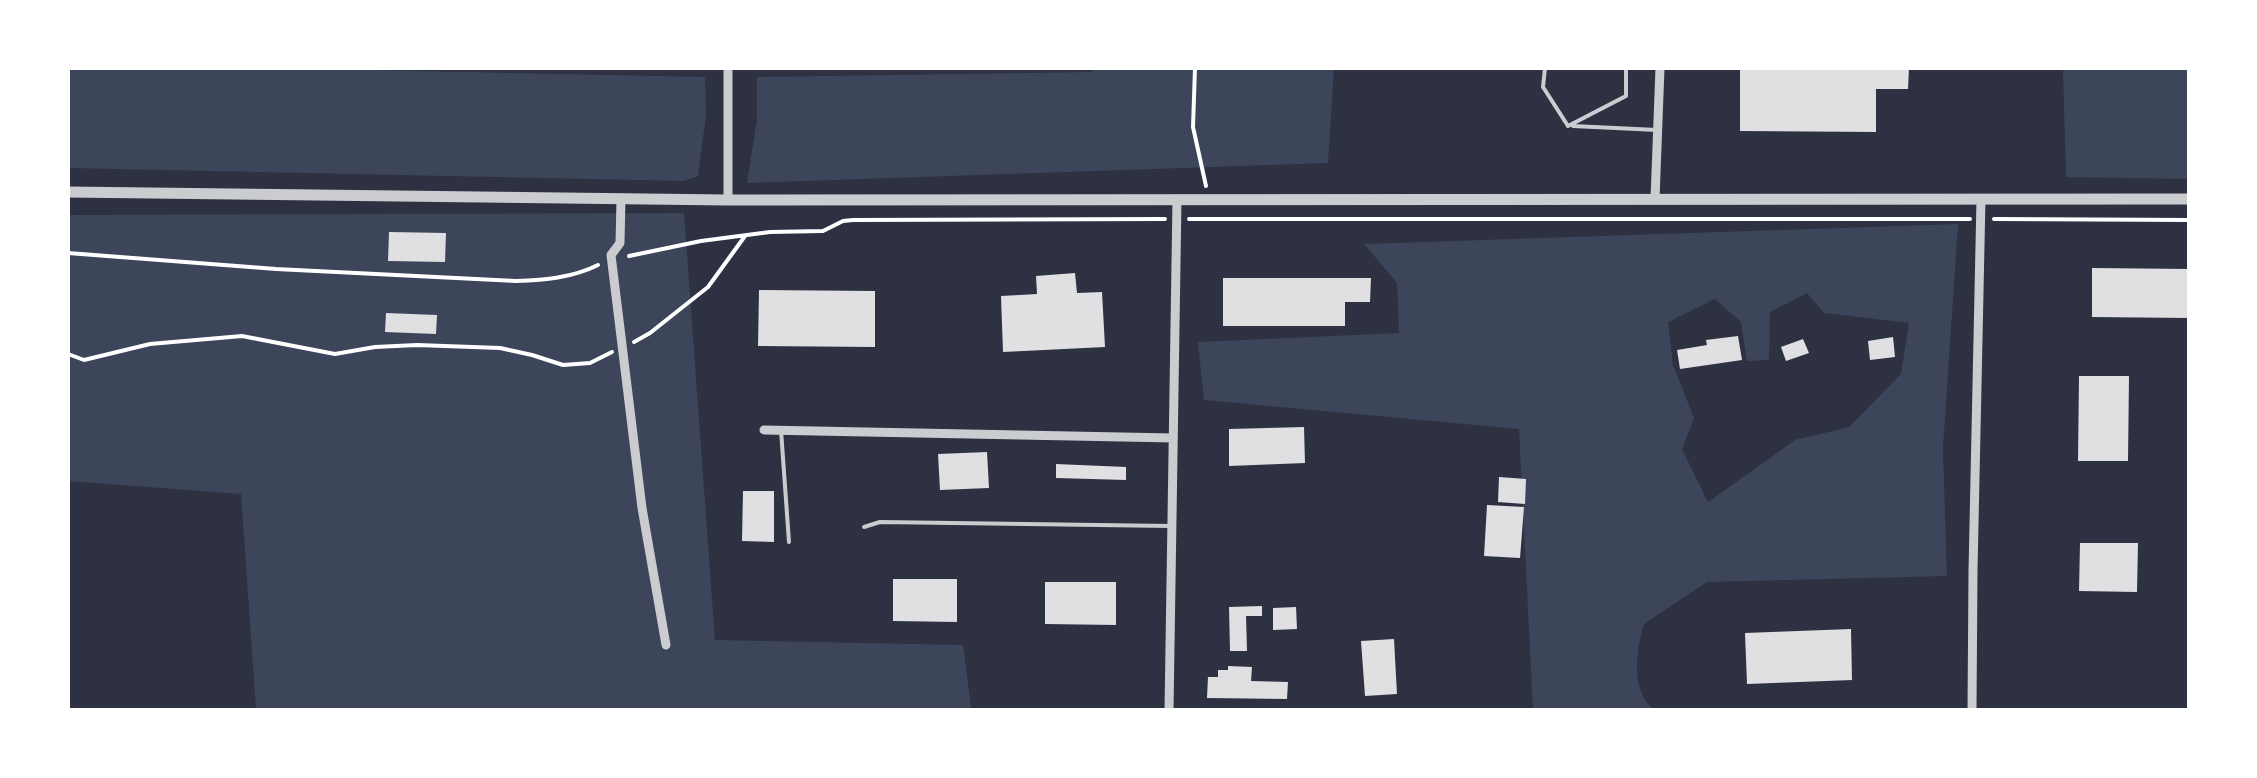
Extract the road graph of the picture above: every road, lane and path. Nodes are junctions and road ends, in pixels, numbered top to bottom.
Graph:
1 (728, 68) edge
2 (1196, 68) edge
3 (1545, 68) edge
4 (1626, 68) edge
5 (1660, 68) edge
6 (1568, 126) junction
7 (1657, 130) junction
8 (68, 192) edge
9 (621, 199) junction
10 (1177, 199) junction
11 (1209, 199) junction
12 (1655, 199) junction
13 (1981, 199) junction
14 (2190, 199) edge
15 (728, 200) junction
16 (1177, 219) junction
17 (1981, 219) junction
18 (2190, 220) edge
19 (745, 236) junction
20 (68, 254) edge
21 (611, 255) junction
22 (622, 348) junction
23 (68, 354) edge
24 (764, 430) dead end
25 (781, 430) junction
26 (1173, 438) junction
27 (1170, 526) junction
28 (864, 527) dead end
29 (789, 542) dead end
30 (666, 646) dead end
31 (1169, 710) edge
32 (1972, 710) edge

1 - 15 street
2 - 11 path
3 - 6 lane
4 - 6 lane
5 - 7 street
6 - 7 lane
7 - 12 street
8 - 9 street
9 - 15 street
9 - 21 street
10 - 11 street
10 - 15 street
10 - 16 street
11 - 12 street
12 - 13 street
13 - 14 street
13 - 17 street
16 - 17 path
16 - 19 path
16 - 26 street
17 - 18 path
17 - 32 street
19 - 21 path
19 - 22 path
20 - 21 path
21 - 22 street
22 - 23 path
22 - 30 street
24 - 25 street
25 - 26 street
25 - 29 lane
26 - 27 street
27 - 28 lane
27 - 31 street

